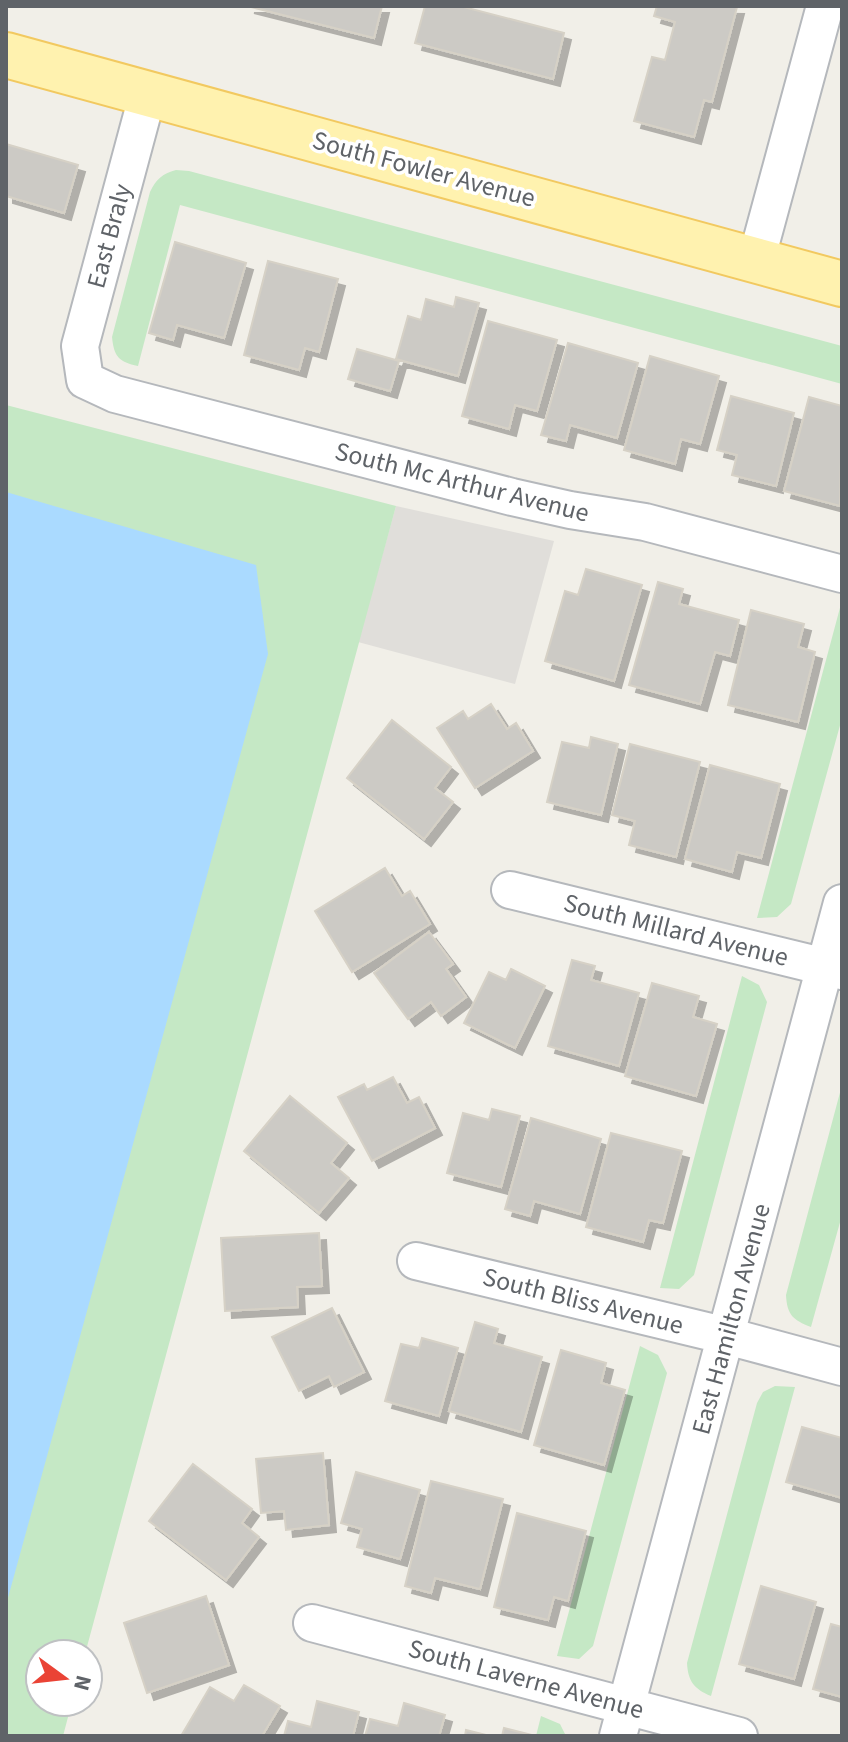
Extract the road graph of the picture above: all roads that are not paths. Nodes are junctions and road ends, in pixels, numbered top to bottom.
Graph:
1 (825, 6) edge
2 (6, 55) edge
3 (148, 93) junction
4 (756, 261) junction
5 (842, 284) edge
6 (85, 380) joint
7 (842, 574) edge
8 (510, 890) dead end
9 (842, 903) edge
10 (833, 968) edge
11 (416, 1261) dead end
12 (727, 1336) junction
13 (842, 1367) edge
14 (312, 1623) dead end
15 (622, 1721) edge
16 (739, 1736) edge

1 - 4 street
2 - 3 main road, South Fowler Avenue
3 - 4 main road, South Fowler Avenue
3 - 6 street, East Braly
4 - 5 main road, South Fowler Avenue
6 - 7 street, South Mc Arthur Avenue
8 - 10 street, South Millard Avenue
9 - 10 street, East Hamilton Avenue
10 - 12 street, East Hamilton Avenue
11 - 12 street, South Bliss Avenue
12 - 13 street, South Bliss Avenue
12 - 15 street, East Hamilton Avenue
14 - 15 street, South Laverne Avenue
15 - 16 street, South Laverne Avenue

